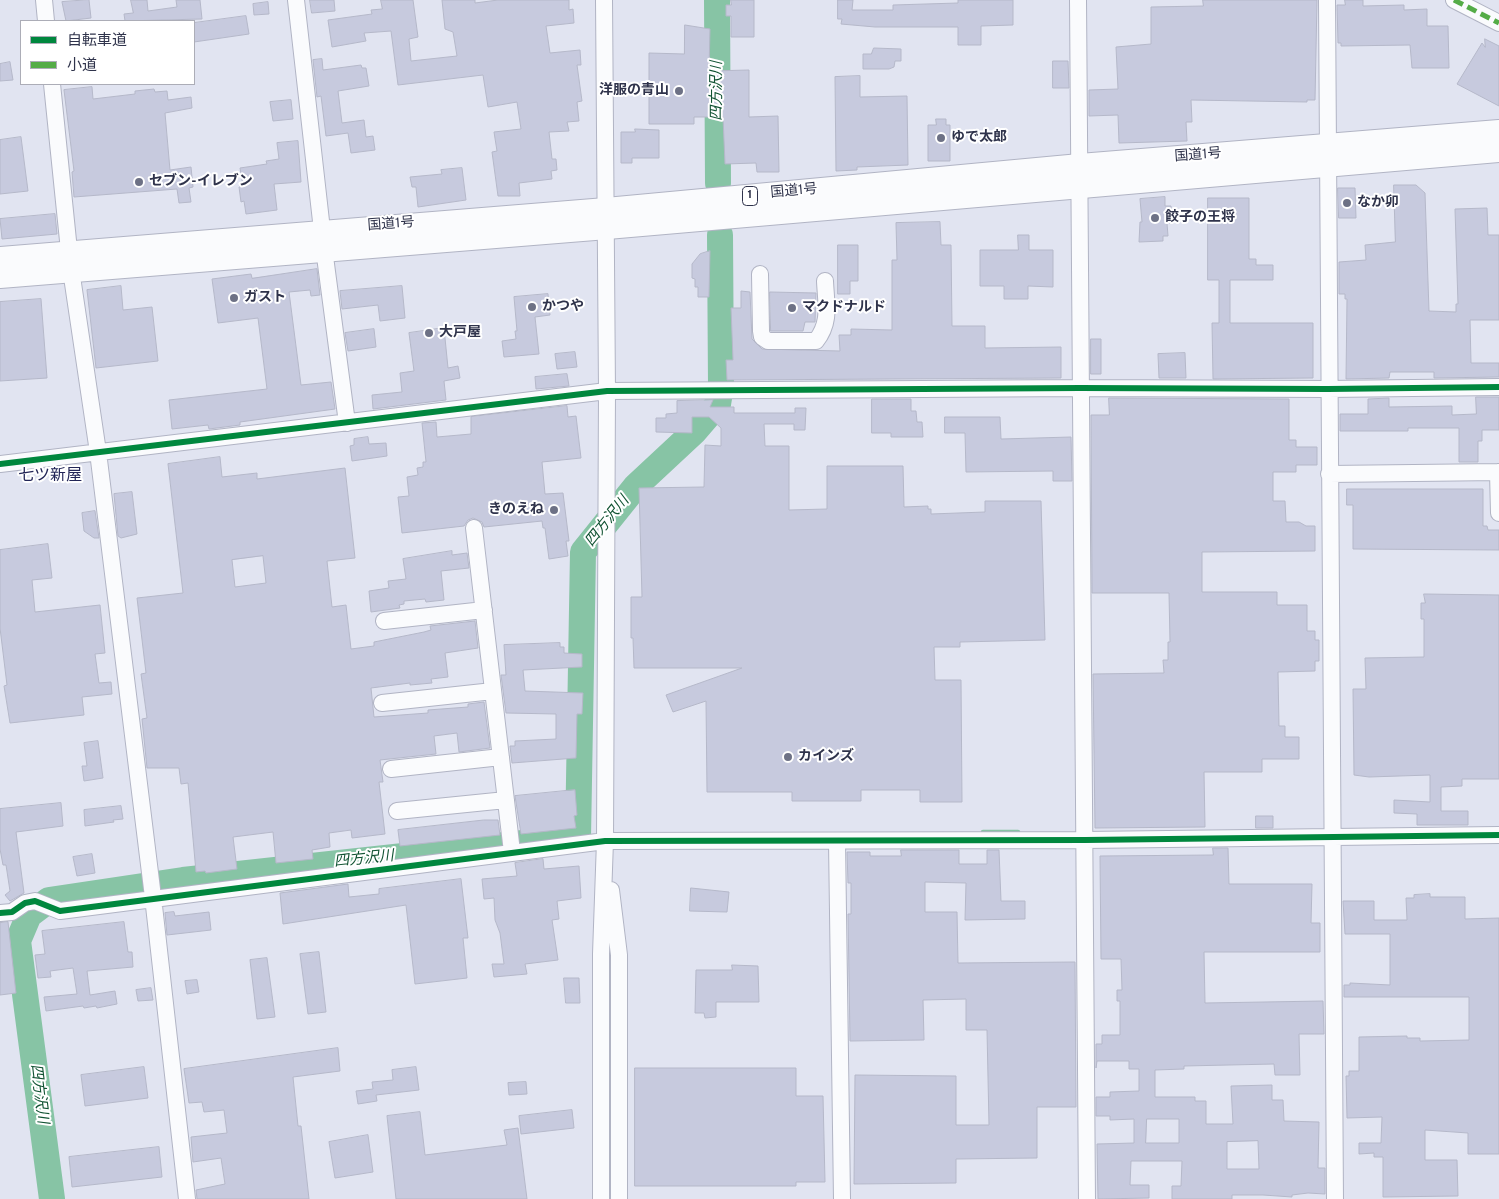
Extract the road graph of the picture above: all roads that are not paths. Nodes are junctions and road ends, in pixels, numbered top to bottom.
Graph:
1 (44, 0) edge
2 (296, 0) edge
3 (604, 0) edge
4 (1078, 0) edge
5 (1327, 0) edge
6 (1454, 0) edge
7 (46, 20) edge
8 (1499, 23) edge
9 (52, 85) edge
10 (1499, 131) edge
11 (1499, 151) edge
12 (1327, 156) junction
13 (1080, 166) junction
14 (1079, 188) junction
15 (606, 218) junction
16 (323, 240) junction
17 (0, 258) edge
18 (71, 261) junction
19 (760, 274) dead end
20 (0, 277) edge
21 (825, 281) dead end
22 (1499, 387) edge
23 (1080, 388) junction
24 (1328, 390) junction
25 (607, 391) junction
26 (347, 423) junction
27 (98, 452) junction
28 (0, 464) edge
29 (1499, 472) edge
30 (1329, 474) junction
31 (1499, 513) edge
32 (474, 528) dead end
33 (484, 610) junction
34 (384, 621) dead end
35 (493, 691) junction
36 (382, 703) dead end
37 (501, 757) junction
38 (391, 769) dead end
39 (506, 800) junction
40 (397, 811) dead end
41 (1499, 835) edge
42 (1334, 837) junction
43 (1086, 840) junction
44 (605, 841) junction
45 (837, 841) junction
46 (512, 852) junction
47 (153, 897) junction
48 (0, 913) edge
49 (187, 1199) edge
50 (601, 1199) edge
51 (620, 1199) edge
52 (842, 1199) edge
53 (1087, 1199) edge
54 (1335, 1199) edge

1 - 7 street
2 - 16 street
3 - 15 street
4 - 13 street
5 - 12 street
6 - 8 street
9 - 18 street
10 - 12 highway, 国道1号 / 1
11 - 12 highway, 国道1号 / 1
12 - 13 highway, 国道1号 / 1
12 - 14 highway, 国道1号 / 1
12 - 24 street
13 - 14 street
13 - 15 highway, 国道1号 / 1
14 - 15 highway, 国道1号 / 1
14 - 23 street
15 - 16 highway, 国道1号 / 1
15 - 25 street
16 - 18 highway, 国道1号 / 1
16 - 26 street
17 - 18 highway, 国道1号 / 1
18 - 20 highway, 国道1号 / 1
18 - 27 street
19 - 21 street
22 - 24 street
23 - 24 street
23 - 25 street
23 - 43 street
24 - 30 street
25 - 26 street
25 - 44 street
26 - 27 street
27 - 28 street
27 - 47 street
29 - 30 street
29 - 31 street
30 - 42 street
32 - 33 street
33 - 34 street
33 - 35 street
35 - 36 street
35 - 37 street
37 - 38 street
37 - 39 street
39 - 40 street
39 - 46 street
41 - 42 street
42 - 43 street
42 - 54 street
43 - 45 street
43 - 53 street
44 - 45 street
44 - 46 street
44 - 50 street
44 - 51 street
45 - 52 street
46 - 47 street
47 - 48 street
47 - 49 street

